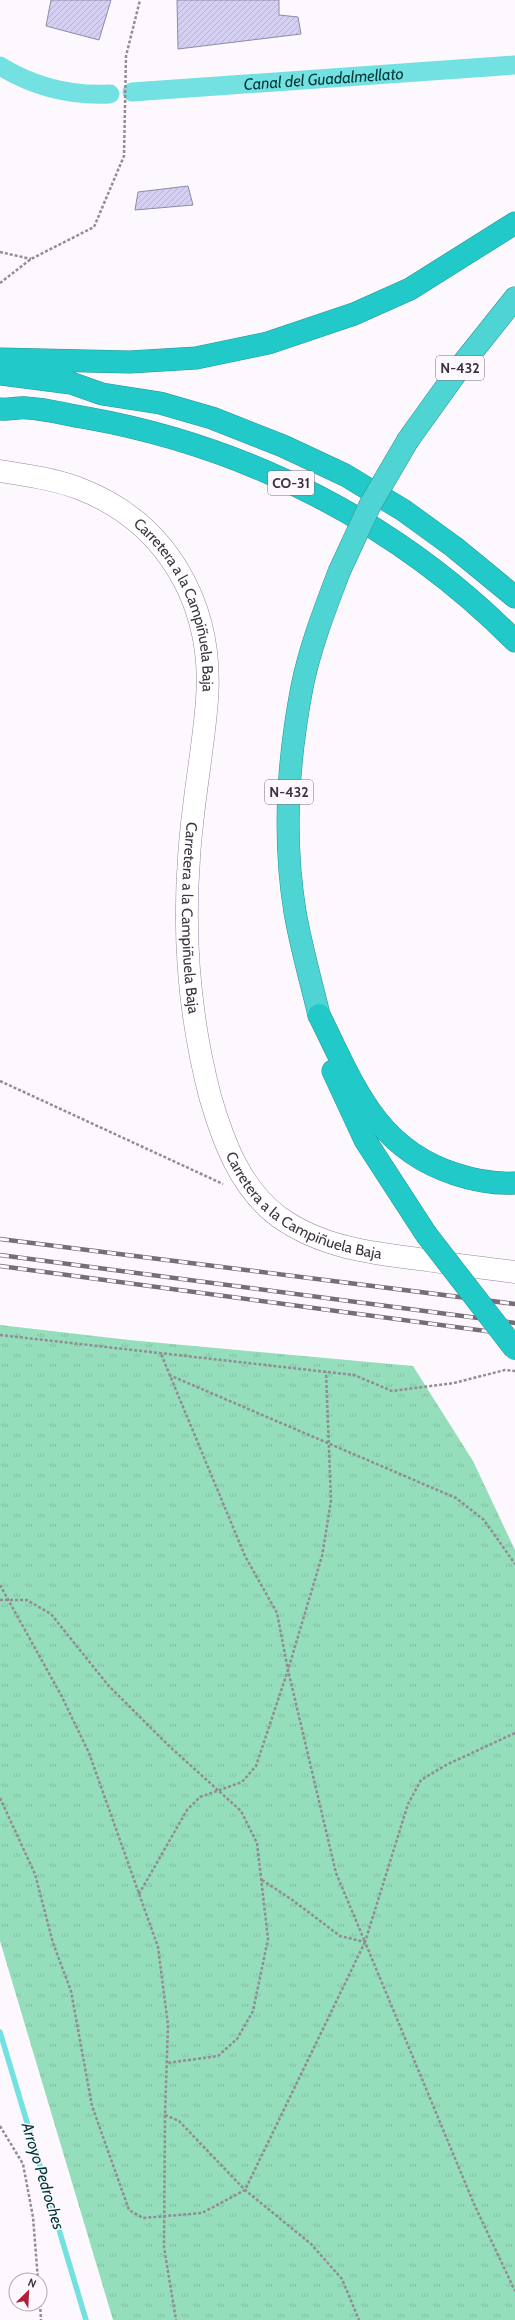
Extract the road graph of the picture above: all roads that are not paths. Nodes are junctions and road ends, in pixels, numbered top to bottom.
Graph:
1 (515, 223) edge
2 (515, 298) edge
3 (0, 359) edge
4 (0, 374) edge
5 (0, 384) edge
6 (102, 394) junction
7 (0, 400) edge
8 (26, 408) junction
9 (0, 409) edge
10 (0, 471) edge
11 (515, 597) edge
12 (515, 641) edge
13 (319, 1016) junction
14 (515, 1183) edge
15 (515, 1272) edge
16 (515, 1348) edge

1 - 3 highway
2 - 13 highway, N-432, bridge
4 - 6 highway, CO-31
5 - 6 highway
6 - 11 highway, CO-31
7 - 8 highway
8 - 9 highway
8 - 12 highway, CO-31
10 - 15 street, Carretera a la Campiñuela Baja
13 - 14 highway
13 - 16 highway, bridge

